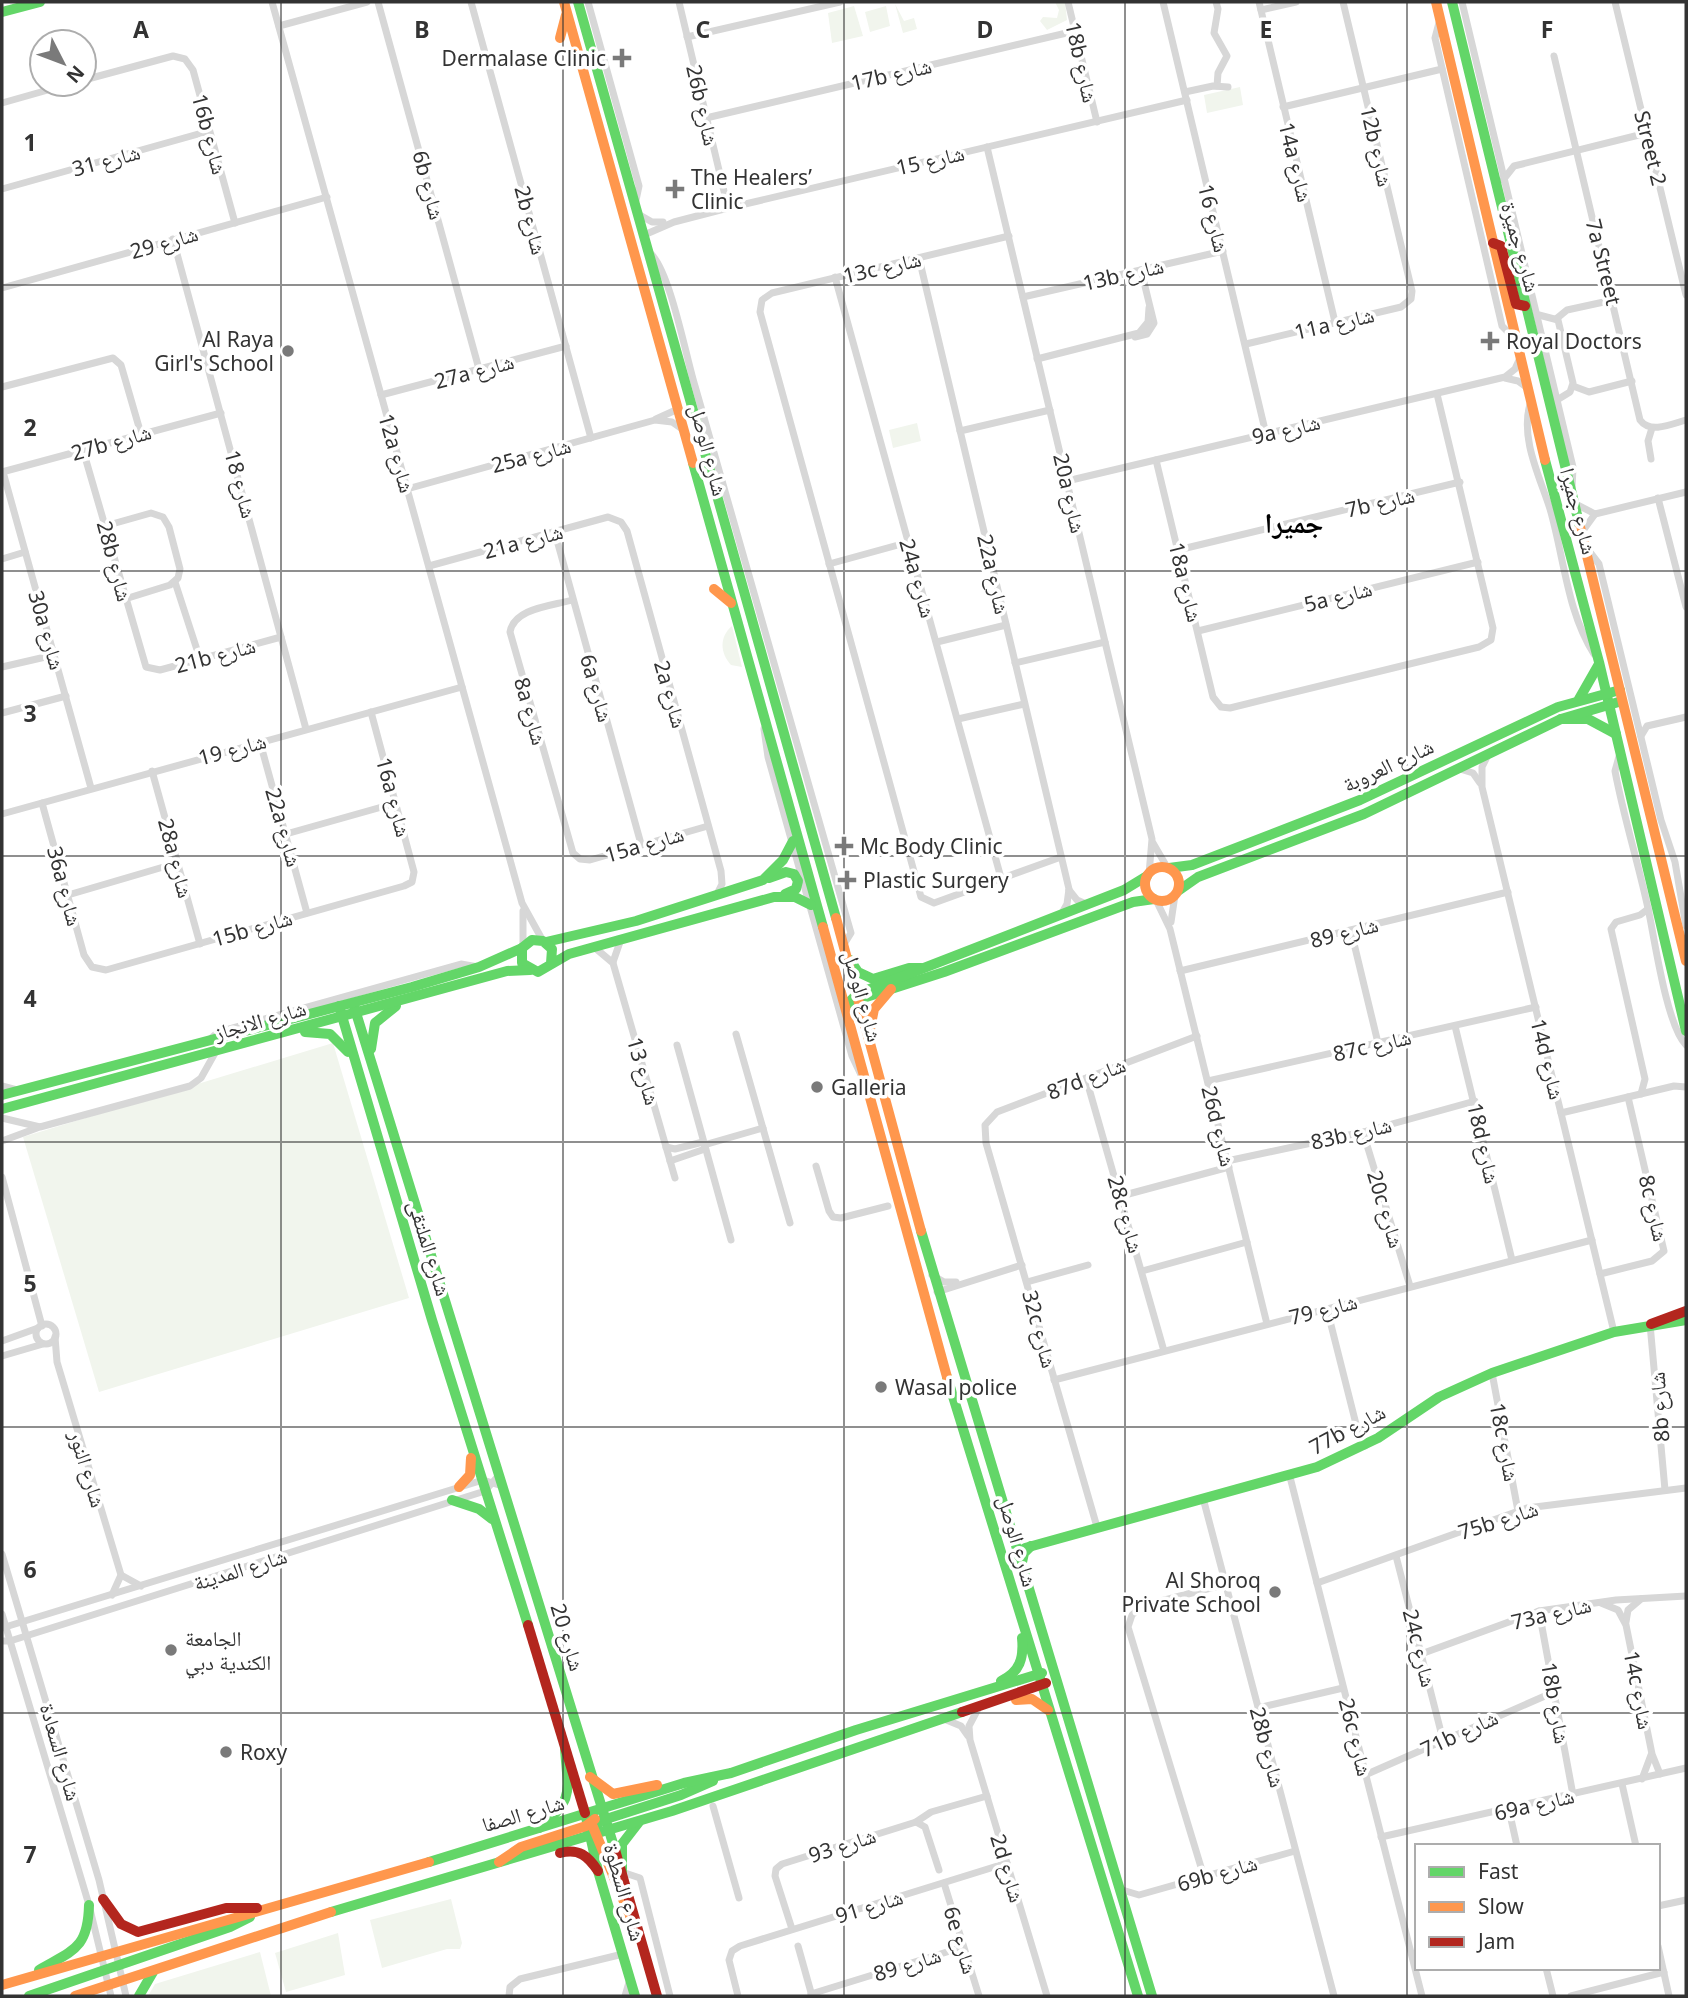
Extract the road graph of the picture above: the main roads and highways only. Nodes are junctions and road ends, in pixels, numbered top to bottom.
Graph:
1 (40, 2) edge
2 (578, 2) edge
3 (1436, 2) edge
4 (1452, 2) edge
5 (565, 7) edge
6 (2, 12) edge
7 (559, 38) dead end
8 (613, 170) junction
9 (644, 235) junction
10 (1493, 243) junction
11 (1525, 306) junction
12 (678, 409) junction
13 (711, 481) junction
14 (702, 497) junction
15 (696, 507) dead end
16 (714, 589) dead end
17 (732, 603) junction
18 (763, 627) road end
19 (755, 637) junction
20 (1600, 662) junction
21 (1621, 696) junction
22 (1579, 699) junction
23 (1608, 699) junction
24 (1561, 719) junction
25 (1616, 734) junction
26 (793, 841) road end
27 (1168, 868) junction
28 (1148, 875) junction
29 (763, 880) junction
30 (1177, 893) junction
31 (774, 897) junction
32 (1155, 899) junction
33 (1682, 904) road end
34 (811, 905) road end
35 (1675, 912) junction
36 (545, 941) junction
37 (523, 948) junction
38 (1685, 948) edge
39 (844, 949) junction
40 (1686, 961) edge
41 (551, 963) junction
42 (921, 968) junction
43 (530, 970) junction
44 (458, 985) junction
45 (891, 989) junction
46 (851, 999) junction
47 (354, 1008) junction
48 (340, 1011) junction
49 (1686, 1031) edge
50 (869, 1040) junction
51 (236, 1047) junction
52 (375, 1073) junction
53 (358, 1078) junction
54 (2, 1095) edge
55 (2, 1109) edge
56 (887, 1156) junction
57 (937, 1292) junction
58 (1686, 1311) edge
59 (930, 1320) junction
60 (1686, 1320) edge
61 (1650, 1324) junction
62 (467, 1434) junction
63 (492, 1450) junction
64 (985, 1450) junction
65 (474, 1455) junction
66 (500, 1485) junction
67 (459, 1487) road end
68 (482, 1489) junction
69 (452, 1500) road end
70 (495, 1522) junction
71 (1008, 1530) junction
72 (1050, 1539) junction
73 (1031, 1546) junction
74 (1015, 1551) junction
75 (1021, 1570) junction
76 (1019, 1611) junction
77 (1045, 1681) junction
78 (980, 1693) junction
79 (989, 1705) junction
80 (1052, 1718) junction
81 (565, 1749) junction
82 (731, 1773) junction
83 (590, 1777) junction
84 (684, 1783) junction
85 (607, 1815) junction
86 (641, 1821) junction
87 (594, 1828) junction
88 (536, 1831) junction
89 (604, 1846) junction
90 (592, 1849) junction
91 (497, 1863) junction
92 (598, 1871) junction
93 (622, 1872) junction
94 (103, 1899) road end
95 (89, 1905) road end
96 (263, 1909) junction
97 (635, 1921) junction
98 (88, 1961) junction
99 (125, 1962) junction
100 (153, 1972) junction
101 (92, 1975) junction
102 (32, 1976) junction
103 (129, 1978) junction
104 (2, 1985) edge
105 (110, 1992) edge
106 (29, 1996) edge
107 (75, 1996) edge
108 (139, 1996) edge
109 (635, 1996) edge
110 (657, 1996) edge
111 (1140, 1996) edge
112 (1152, 1996) edge

1 - 6 main road
2 - 9 main road, شارع الوصل
3 - 10 main road, شارع جميرا
4 - 11 main road, شارع جميرا
5 - 7 main road
5 - 8 main road, شارع الوصل
8 - 9 main road
8 - 12 main road, شارع الوصل
9 - 13 main road, شارع الوصل
10 - 11 main road
10 - 20 main road, شارع جميرا
11 - 21 main road, شارع جميرا
12 - 13 main road
12 - 14 main road, شارع الوصل
13 - 19 main road, شارع الوصل
14 - 15 main road
14 - 17 main road, شارع الوصل
16 - 17 main road
17 - 46 main road, شارع الوصل
18 - 19 main road
19 - 39 main road, شارع الوصل
20 - 22 main road
20 - 23 main road, شارع جميرا
21 - 23 main road, شارع العروبة
21 - 35 main road, شارع جميرا
22 - 23 main road, شارع العروبة
22 - 27 main road, شارع العروبة
23 - 24 main road, شارع العروبة
23 - 25 main road, شارع جميرا
24 - 25 main road
24 - 30 main road, شارع العروبة
25 - 49 main road, شارع جميرا
26 - 29 main road
27 - 28 main road
27 - 30 main road
28 - 32 main road
28 - 42 main road
29 - 31 main road
29 - 36 main road
30 - 32 main road
31 - 34 main road
31 - 41 main road
32 - 45 main road
33 - 35 main road
35 - 38 main road, شارع جميرا
36 - 37 main road
36 - 41 main road
37 - 43 main road
37 - 47 main road, شارع الانجاز
38 - 40 main road, شارع جميرا
39 - 42 main road
39 - 46 main road, شارع الوصل
41 - 43 main road
42 - 46 main road
43 - 44 main road, شارع الانجاز
44 - 47 main road, شارع الانجاز
44 - 52 main road
45 - 46 main road
45 - 50 main road
46 - 50 main road, شارع الوصل
46 - 56 main road, شارع الوصل
47 - 48 main road, شارع الانجاز
47 - 52 main road, شارع الملتقى
48 - 51 main road, شارع الانجاز
48 - 53 main road, شارع الملتقى
48 - 54 main road, شارع الانجاز
50 - 57 main road, شارع الوصل
51 - 53 main road
51 - 55 main road, شارع الانجاز
52 - 63 main road, شارع الملتقى
53 - 62 main road, شارع الملتقى
56 - 57 main road
56 - 59 main road, شارع الوصل
57 - 64 main road, شارع الوصل
58 - 61 main road, 77b شارع
59 - 64 main road
59 - 76 main road, شارع الوصل
60 - 61 main road, 77b شارع
61 - 72 main road, 77b شارع
62 - 65 main road, شارع الملتقى
62 - 67 main road
63 - 65 main road
63 - 66 main road, شارع الملتقى
64 - 71 main road, شارع الوصل
65 - 68 main road, شارع الملتقى
66 - 68 main road
66 - 83 main road, شارع 20
68 - 70 main road, شارع 20
69 - 70 main road
70 - 81 main road, شارع 20
71 - 72 main road, 77b شارع
71 - 74 main road, شارع الوصل
72 - 73 main road, 77b شارع
73 - 74 main road, 77b شارع
73 - 75 main road
74 - 75 main road, شارع الوصل
75 - 77 main road, شارع الوصل
76 - 77 main road, شارع الوصل
76 - 78 main road
77 - 78 main road, شارع الصفا
77 - 79 main road, شارع الصفا
77 - 80 main road, شارع الوصل
77 - 112 main road, شارع الوصل
78 - 82 main road, شارع الصفا
79 - 80 main road
79 - 86 main road, شارع الصفا
80 - 111 main road, شارع الوصل
81 - 87 main road, شارع 20
81 - 88 main road
82 - 84 main road, شارع الصفا
82 - 85 main road
83 - 84 main road
83 - 85 main road, شارع 20
84 - 85 main road, شارع الصفا
85 - 87 main road, شارع السطوة
85 - 87 main road, شارع الصفا
86 - 87 main road, شارع الصفا
86 - 93 main road
87 - 88 main road, شارع الصفا
87 - 89 main road
87 - 90 main road, شارع السطوة
87 - 91 main road, شارع الصفا
87 - 91 main road
87 - 93 main road, شارع السطوة
88 - 96 main road, شارع الصفا
89 - 90 main road
89 - 97 main road
90 - 92 main road, شارع السطوة
91 - 92 main road
91 - 100 main road, شارع الصفا
92 - 109 main road, شارع السطوة
93 - 97 main road, شارع السطوة
94 - 96 main road
95 - 102 main road
96 - 98 main road, شارع الصفا
96 - 99 main road
97 - 110 main road, شارع السطوة
98 - 101 main road
98 - 102 main road, شارع الصفا
99 - 101 main road
99 - 103 main road
100 - 103 main road, شارع الصفا
100 - 108 main road
101 - 106 main road
102 - 104 main road, شارع الصفا
103 - 105 main road, شارع الصفا
105 - 107 main road, شارع الصفا

